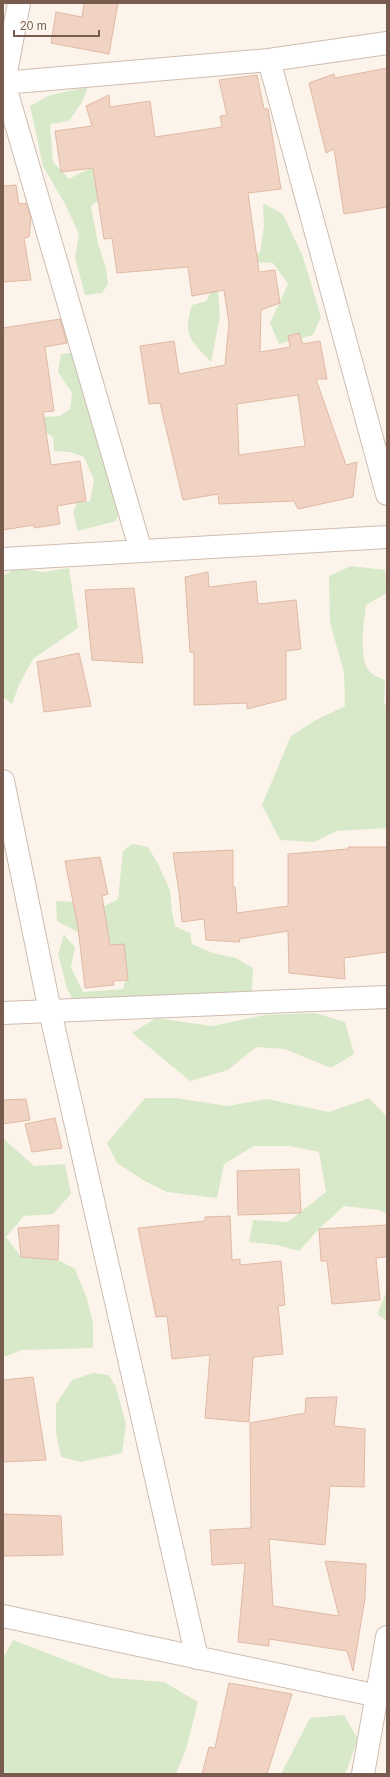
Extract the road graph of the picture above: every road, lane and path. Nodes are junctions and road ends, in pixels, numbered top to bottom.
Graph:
1 (19, 3) edge
2 (387, 43) edge
3 (269, 60) junction
4 (3, 83) edge
5 (387, 494) edge
6 (387, 537) edge
7 (141, 551) junction
8 (3, 559) edge
9 (3, 781) edge
10 (387, 997) edge
11 (50, 1011) junction
12 (3, 1013) edge
13 (3, 1616) edge
14 (387, 1642) edge
15 (197, 1658) junction
16 (378, 1696) junction
17 (363, 1774) edge

1 - 4 street
2 - 3 street
3 - 4 street
3 - 5 street
4 - 7 street
6 - 7 street
7 - 8 street
9 - 11 street
10 - 11 street
11 - 12 street
11 - 15 street
13 - 15 street
14 - 16 street
15 - 16 street
16 - 17 street

